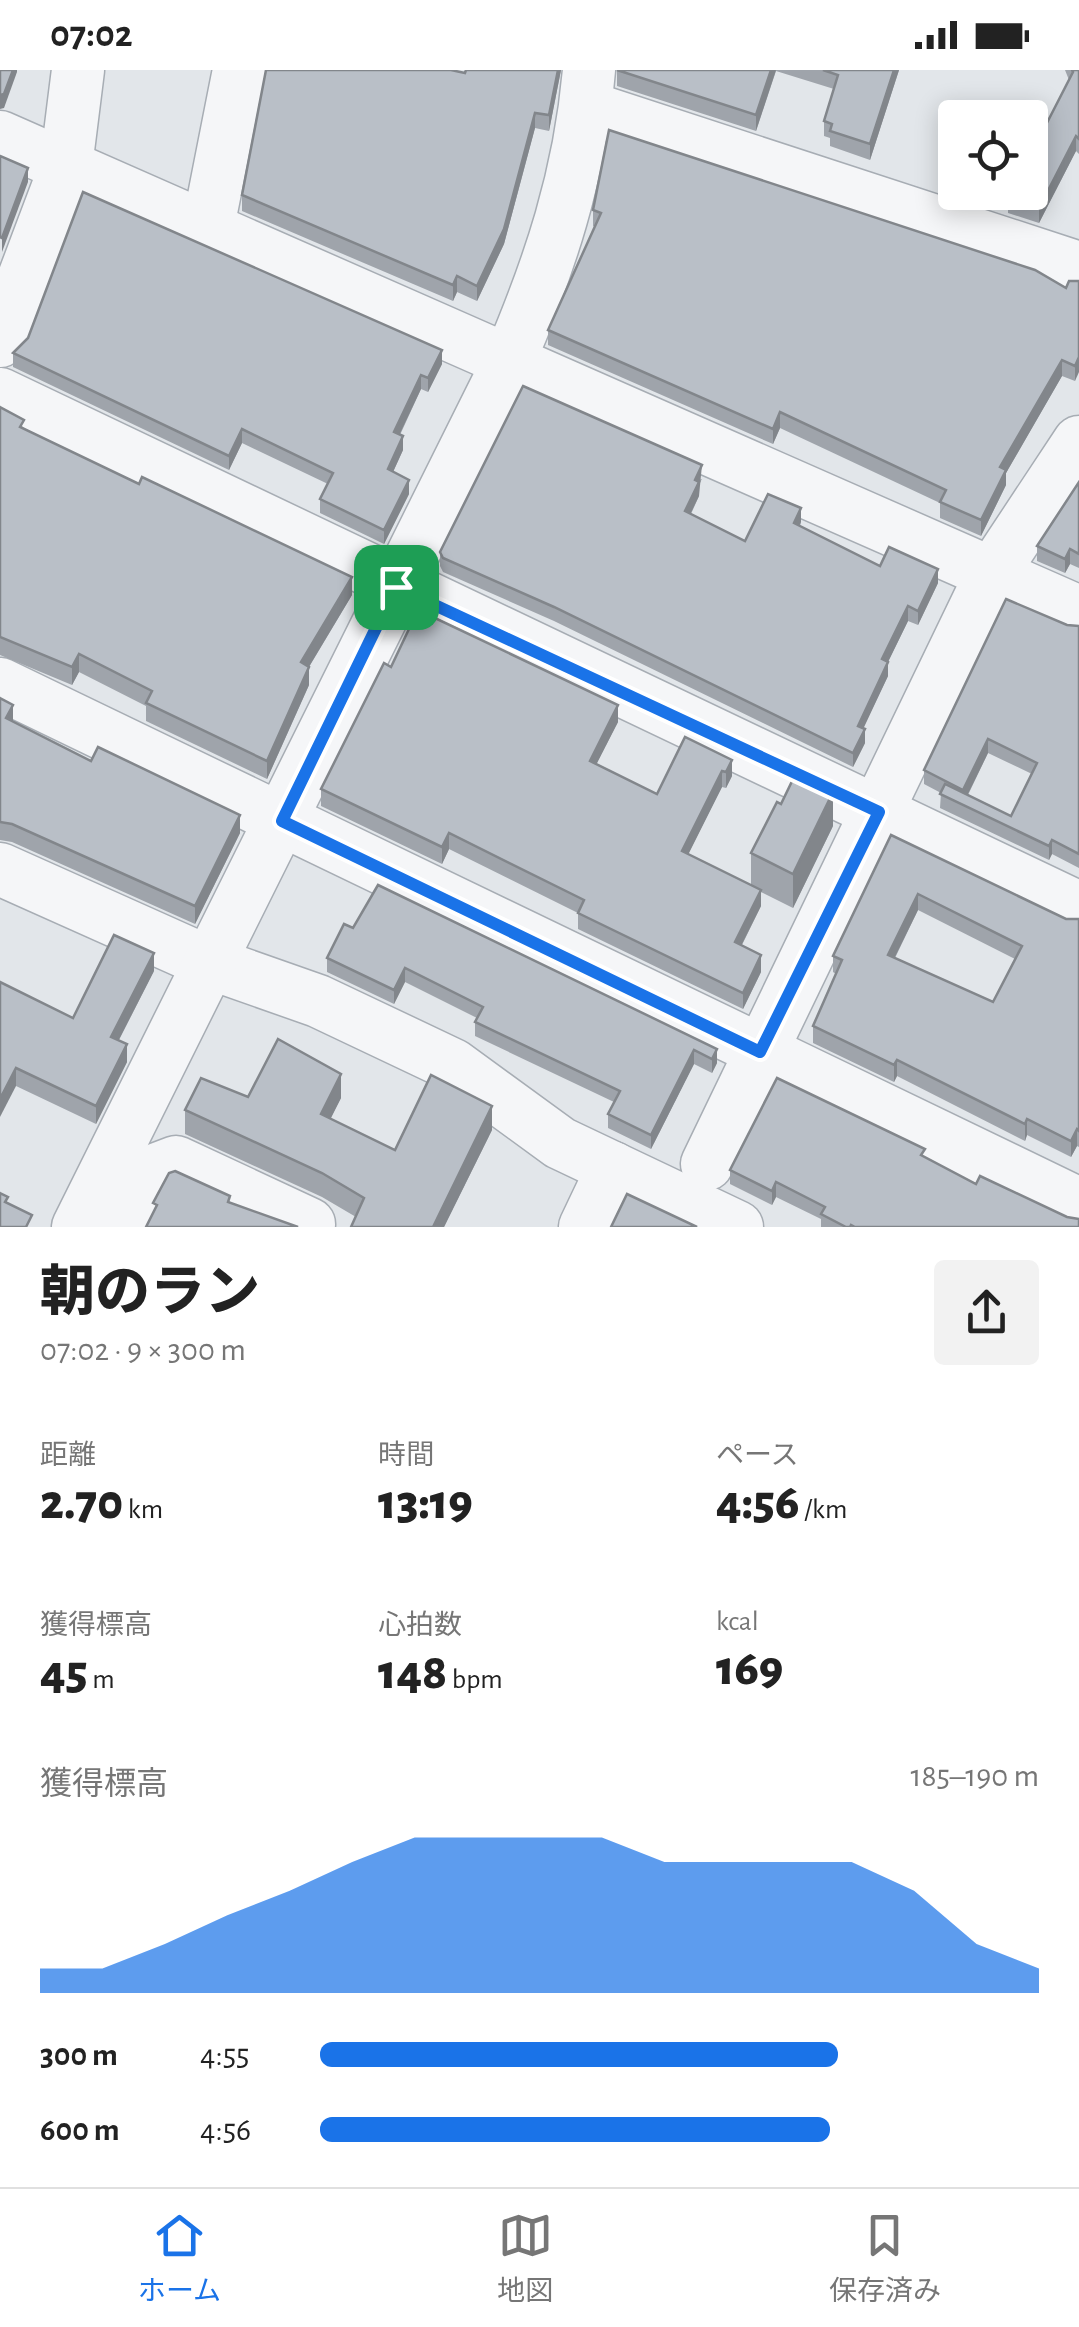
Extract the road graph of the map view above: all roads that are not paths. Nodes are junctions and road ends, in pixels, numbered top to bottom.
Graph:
1 (78, 70) edge
2 (239, 70) edge
3 (588, 89) edge
4 (0, 137) edge
5 (66, 166) junction
6 (208, 227) junction
7 (1079, 268) edge
8 (0, 342) edge
9 (509, 361) junction
10 (0, 394) edge
11 (1079, 442) edge
12 (991, 575) junction
13 (396, 587) junction
14 (1079, 612) edge
15 (0, 684) edge
16 (879, 812) junction
17 (282, 821) junction
18 (0, 869) edge
19 (1079, 908) edge
20 (210, 963) junction
21 (760, 1052) junction
22 (707, 1164) dead end
23 (613, 1168) junction
24 (1079, 1204) edge
25 (309, 1224) edge
26 (78, 1227) edge
27 (120, 1227) edge
28 (585, 1227) edge
29 (737, 1227) edge

1 - 5 street
2 - 6 street
3 - 7 street
3 - 9 street
4 - 5 street
5 - 6 street
5 - 8 street
6 - 9 street
9 - 12 street
9 - 13 street
10 - 13 street
11 - 12 street
12 - 14 street
12 - 16 street
13 - 16 street
13 - 17 street
15 - 17 street
16 - 19 street
16 - 21 street
17 - 20 street
17 - 21 street
18 - 20 street
20 - 23 street
20 - 26 street
21 - 22 street
21 - 24 street
23 - 28 street
23 - 29 street
25 - 27 street

